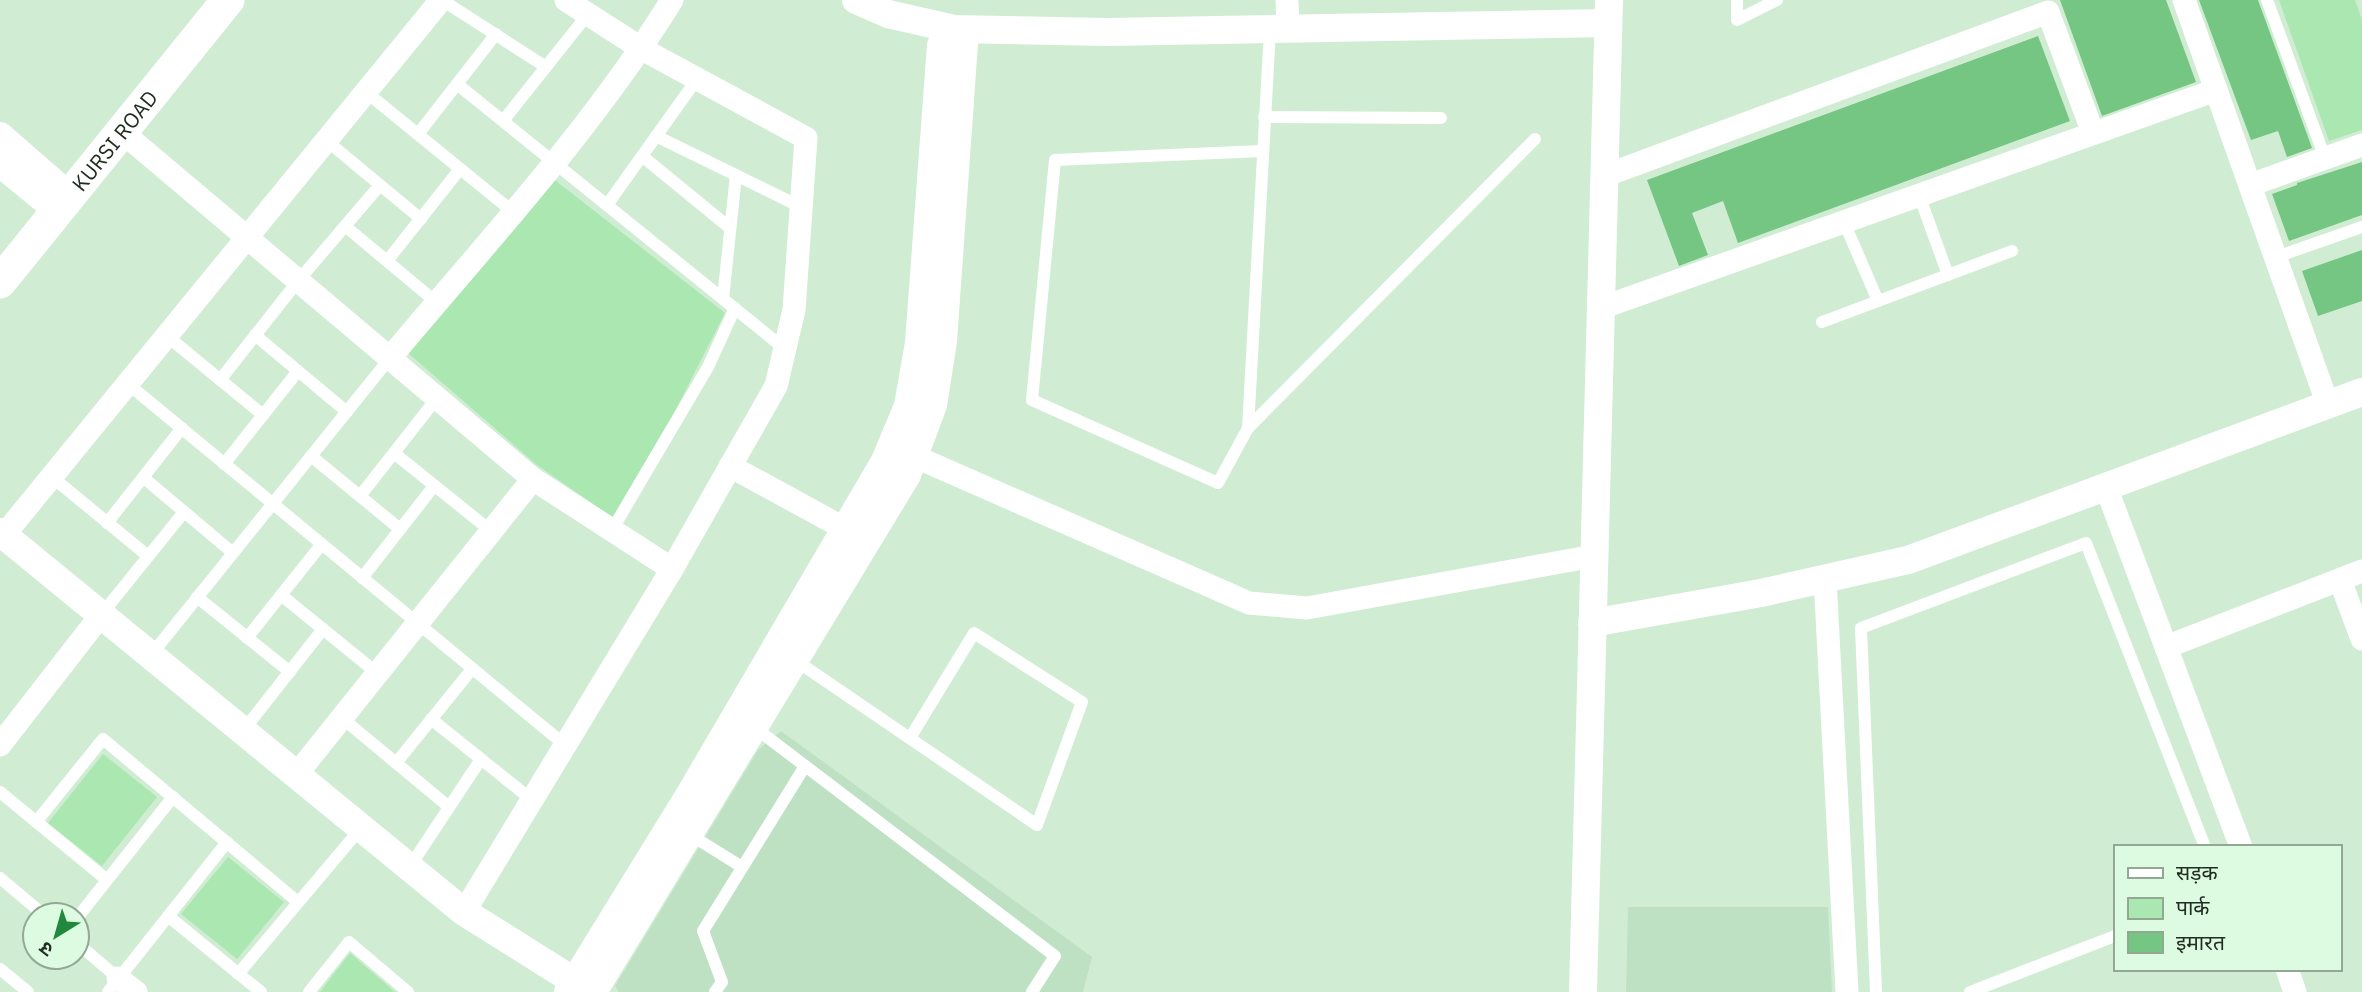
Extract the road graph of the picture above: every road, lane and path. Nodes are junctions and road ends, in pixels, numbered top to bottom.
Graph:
1 (228, 0) edge
2 (442, 0) edge
3 (566, 0) edge
4 (672, 0) edge
5 (856, 0) edge
6 (1287, 0) edge
7 (1737, 0) edge
8 (1777, 0) edge
9 (2185, 0) edge
10 (2267, 0) edge
11 (1609, 11) edge
12 (588, 14) junction
13 (954, 29) junction
14 (1279, 29) junction
15 (495, 34) junction
16 (642, 49) junction
17 (546, 67) junction
18 (697, 79) junction
19 (457, 83) junction
20 (2216, 90) junction
21 (366, 92) junction
22 (1264, 117) junction
23 (1441, 118) dead end
24 (503, 121) junction
25 (122, 132) junction
26 (2094, 133) junction
27 (418, 134) junction
28 (0, 136) edge
29 (656, 136) junction
30 (1535, 139) dead end
31 (327, 141) junction
32 (2362, 145) edge
33 (1262, 151) junction
34 (642, 156) junction
35 (2325, 158) junction
36 (554, 162) junction
37 (0, 163) edge
38 (460, 169) junction
39 (736, 175) junction
40 (1604, 176) junction
41 (380, 185) junction
42 (2250, 185) junction
43 (1919, 195) junction
44 (64, 204) junction
45 (607, 205) junction
46 (801, 207) junction
47 (512, 211) junction
48 (421, 219) junction
49 (1844, 222) junction
50 (345, 226) junction
51 (2362, 227) edge
52 (730, 228) junction
53 (247, 238) junction
54 (2012, 251) dead end
55 (2276, 257) junction
56 (387, 261) junction
57 (6, 265) edge
58 (1948, 275) junction
59 (298, 281) junction
60 (723, 299) junction
61 (1878, 301) junction
62 (436, 302) junction
63 (1601, 308) junction
64 (734, 309) junction
65 (1822, 322) dead end
66 (255, 335) junction
67 (167, 336) junction
68 (785, 349) junction
69 (390, 358) junction
70 (298, 371) junction
71 (220, 380) junction
72 (128, 384) junction
73 (2362, 392) edge
74 (437, 398) junction
75 (2328, 405) junction
76 (347, 412) junction
77 (263, 415) junction
78 (181, 428) junction
79 (1248, 428) junction
80 (903, 451) junction
81 (394, 453) junction
82 (311, 456) junction
83 (224, 464) junction
84 (730, 466) junction
85 (52, 477) junction
86 (144, 478) junction
87 (533, 479) junction
88 (434, 486) junction
89 (2106, 487) junction
90 (360, 496) junction
91 (272, 504) junction
92 (184, 512) junction
93 (107, 523) junction
94 (401, 529) junction
95 (612, 530) junction
96 (491, 531) junction
97 (2, 534) edge
98 (856, 535) junction
99 (321, 545) junction
100 (233, 553) junction
101 (148, 556) junction
102 (1594, 556) junction
103 (672, 569) junction
104 (2362, 571) edge
105 (362, 578) junction
106 (1825, 579) junction
107 (2340, 580) junction
108 (281, 595) junction
109 (197, 597) junction
110 (101, 615) junction
111 (1592, 623) junction
112 (417, 624) junction
113 (323, 629) junction
114 (247, 638) junction
115 (2362, 639) edge
116 (2166, 647) junction
117 (150, 656) junction
118 (795, 660) junction
119 (472, 668) junction
120 (290, 672) junction
121 (377, 673) junction
122 (342, 718) junction
123 (431, 719) junction
124 (754, 727) junction
125 (243, 731) junction
126 (910, 738) junction
127 (0, 745) edge
128 (565, 745) junction
129 (481, 759) junction
130 (397, 763) junction
131 (805, 766) junction
132 (296, 775) junction
133 (0, 792) edge
134 (173, 797) junction
135 (532, 800) junction
136 (449, 807) junction
137 (36, 822) junction
138 (361, 828) junction
139 (689, 834) junction
140 (227, 842) junction
141 (2204, 845) edge
142 (2240, 845) edge
143 (742, 867) junction
144 (409, 868) junction
145 (0, 878) edge
146 (107, 880) junction
147 (27, 901) edge
148 (90, 901) edge
149 (298, 902) junction
150 (464, 912) junction
151 (168, 916) junction
152 (2114, 936) edge
153 (91, 957) edge
154 (0, 969) edge
155 (2288, 971) edge
156 (238, 974) junction
157 (121, 987) edge
158 (582, 989) edge
159 (27, 992) edge
160 (261, 992) edge
161 (309, 992) edge
162 (408, 992) edge
163 (715, 992) edge
164 (1032, 992) edge
165 (1583, 992) edge
166 (1847, 992) edge
167 (1877, 992) edge
168 (1970, 992) edge
169 (2295, 992) edge

1 - 25 main road, KURSI ROAD
2 - 15 lane
2 - 21 street
3 - 12 street
4 - 16 street
5 - 13 street
6 - 14 street
7 - 8 lane
9 - 20 street
10 - 35 lane
11 - 14 street
11 - 40 street
12 - 16 street
12 - 17 lane
13 - 14 street
13 - 80 street
14 - 22 lane
15 - 17 lane
15 - 19 lane
16 - 18 street
16 - 36 street
17 - 24 lane
18 - 29 lane
18 - 46 street
19 - 24 lane
19 - 27 lane
20 - 26 street
20 - 42 street
21 - 27 lane
21 - 31 street
22 - 23 lane
22 - 33 lane
24 - 36 lane
25 - 44 main road, KURSI ROAD
25 - 53 street
26 - 40 street
26 - 43 street
27 - 38 lane
28 - 44 street
29 - 34 lane
29 - 39 lane
30 - 79 lane
31 - 41 lane
31 - 53 street
32 - 35 street
33 - 79 lane
33 - 79 lane
34 - 45 lane
34 - 52 lane
35 - 42 street
36 - 45 lane
36 - 47 street
37 - 44 street
38 - 47 lane
38 - 48 lane
39 - 46 lane
39 - 52 lane
40 - 63 street
41 - 48 lane
41 - 50 lane
42 - 55 street
43 - 49 street
43 - 58 lane
44 - 57 main road, KURSI ROAD
45 - 60 lane
46 - 68 street
47 - 62 street
48 - 56 lane
49 - 61 lane
49 - 63 street
50 - 56 lane
50 - 59 lane
51 - 55 lane
52 - 60 lane
53 - 59 street
53 - 67 street
54 - 58 lane
55 - 75 street
56 - 62 lane
58 - 61 lane
59 - 66 lane
59 - 69 street
60 - 64 lane
61 - 65 lane
62 - 69 street
63 - 102 street
64 - 68 lane
64 - 95 lane
66 - 70 lane
66 - 71 lane
67 - 71 lane
67 - 72 street
68 - 84 street
69 - 74 street
69 - 76 lane
70 - 76 lane
70 - 77 lane
71 - 77 lane
72 - 78 lane
72 - 85 street
73 - 75 street
74 - 81 lane
74 - 87 street
75 - 89 street
76 - 82 lane
77 - 83 lane
78 - 83 lane
78 - 86 lane
80 - 98 street
80 - 102 street
81 - 88 lane
81 - 90 lane
82 - 90 lane
82 - 91 lane
83 - 91 lane
84 - 98 street
84 - 103 street
85 - 93 lane
85 - 97 street
86 - 92 lane
86 - 93 lane
87 - 95 street
87 - 96 street
88 - 94 lane
88 - 96 lane
89 - 106 street
89 - 116 street
90 - 94 lane
91 - 99 lane
91 - 100 lane
92 - 100 lane
92 - 101 lane
93 - 101 lane
94 - 105 lane
95 - 103 street
96 - 112 street
97 - 110 street
98 - 118 street
98 - 158 street
99 - 105 lane
99 - 108 lane
100 - 109 lane
101 - 110 lane
102 - 111 street
103 - 128 street
104 - 107 street
105 - 112 lane
106 - 111 street
106 - 166 street
107 - 115 street
107 - 116 street
108 - 113 lane
108 - 114 lane
109 - 114 lane
109 - 117 lane
110 - 117 street
110 - 127 street
111 - 165 street
112 - 119 lane
112 - 121 street
113 - 120 lane
113 - 121 lane
114 - 120 lane
116 - 142 street
117 - 125 street
118 - 124 street
118 - 126 lane
119 - 123 lane
119 - 128 lane
120 - 125 lane
121 - 122 street
122 - 130 lane
122 - 132 street
123 - 129 lane
123 - 130 lane
124 - 131 lane
124 - 139 street
125 - 132 street
126 - 126 lane
128 - 135 street
129 - 135 lane
129 - 136 lane
130 - 136 lane
131 - 143 lane
131 - 164 lane
132 - 138 street
133 - 137 lane
134 - 137 lane
134 - 140 lane
134 - 146 lane
135 - 150 street
136 - 144 lane
137 - 146 lane
138 - 144 street
138 - 149 lane
139 - 143 lane
139 - 158 street
140 - 149 lane
140 - 151 lane
141 - 167 lane
143 - 163 lane
144 - 150 street
145 - 147 lane
146 - 148 lane
149 - 156 lane
150 - 158 street
151 - 156 lane
151 - 157 lane
152 - 168 lane
153 - 157 lane
154 - 159 lane
155 - 169 street
156 - 160 lane
161 - 162 lane

